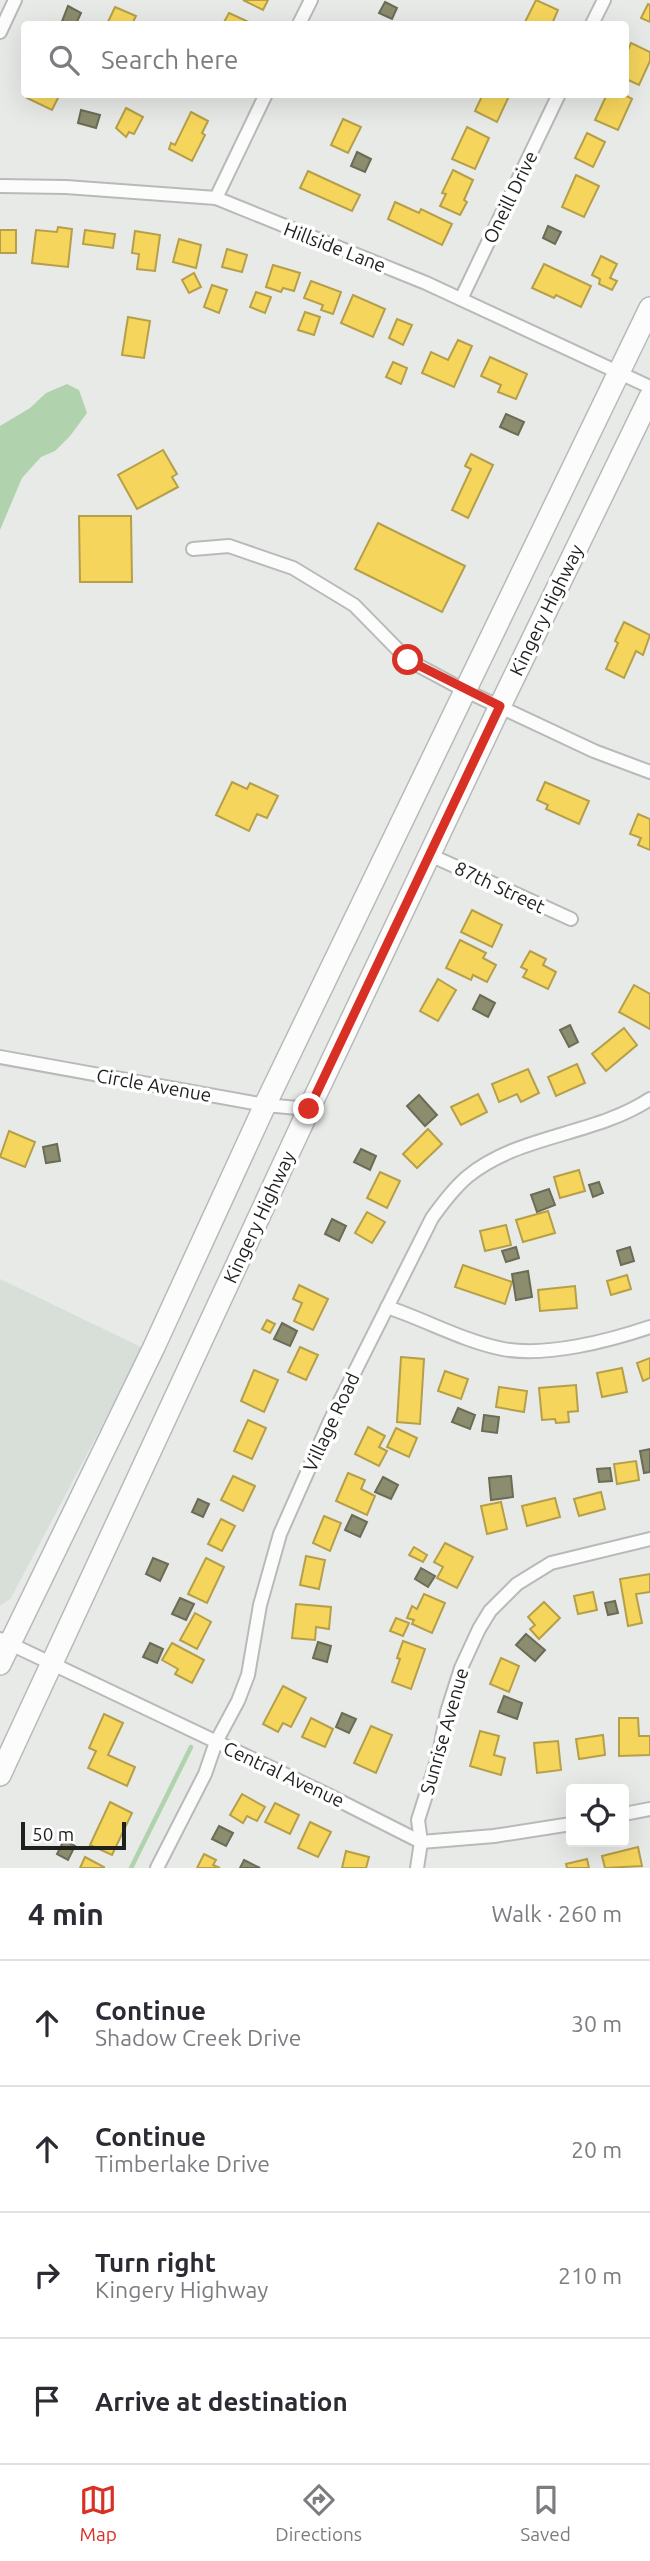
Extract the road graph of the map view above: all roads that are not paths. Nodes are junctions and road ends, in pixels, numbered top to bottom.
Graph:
1 (15, 0) edge
2 (311, 0) edge
3 (604, 0) edge
4 (300, 21) edge
5 (594, 21) edge
6 (0, 32) edge
7 (264, 98) edge
8 (557, 98) edge
9 (0, 187) edge
10 (216, 198) junction
11 (461, 299) junction
12 (650, 308) edge
13 (619, 373) junction
14 (650, 387) edge
15 (650, 397) edge
16 (193, 550) dead end
17 (464, 690) junction
18 (500, 706) junction
19 (650, 772) edge
20 (430, 855) junction
21 (571, 919) dead end
22 (0, 1057) edge
23 (650, 1099) edge
24 (265, 1105) junction
25 (309, 1109) junction
26 (387, 1307) junction
27 (650, 1327) edge
28 (650, 1539) edge
29 (5, 1641) edge
30 (0, 1664) edge
31 (52, 1664) junction
32 (216, 1742) junction
33 (0, 1775) edge
34 (650, 1809) edge
35 (629, 1813) edge
36 (566, 1826) edge
37 (421, 1842) junction
38 (157, 1868) edge
39 (417, 1868) edge

1 - 6 street
2 - 4 street
3 - 5 street
7 - 10 street
8 - 11 street, Oneill Drive
9 - 10 street, Hillside Lane
10 - 11 street, Hillside Lane
11 - 13 street, Hillside Lane
12 - 13 main road, Kingery Highway
13 - 14 street, Hillside Lane
13 - 17 main road, Kingery Highway
15 - 18 main road, Kingery Highway
16 - 17 street
17 - 18 street
17 - 24 main road, Kingery Highway
18 - 19 street
18 - 20 main road, Kingery Highway
20 - 21 street, 87th Street
20 - 25 main road, Kingery Highway
22 - 24 street, Circle Avenue
23 - 26 street, Village Road
24 - 25 street, Circle Avenue
24 - 29 main road, Kingery Highway
25 - 31 main road, Kingery Highway
26 - 27 street
26 - 32 street, Village Road
28 - 37 street, Sunrise Avenue
29 - 30 main road, Kingery Highway
29 - 31 street, Central Avenue
31 - 32 street, Central Avenue
31 - 33 main road, Kingery Highway
32 - 37 street, Central Avenue
32 - 38 street, Village Road
34 - 35 street
36 - 37 street
37 - 39 street, Sunrise Avenue

